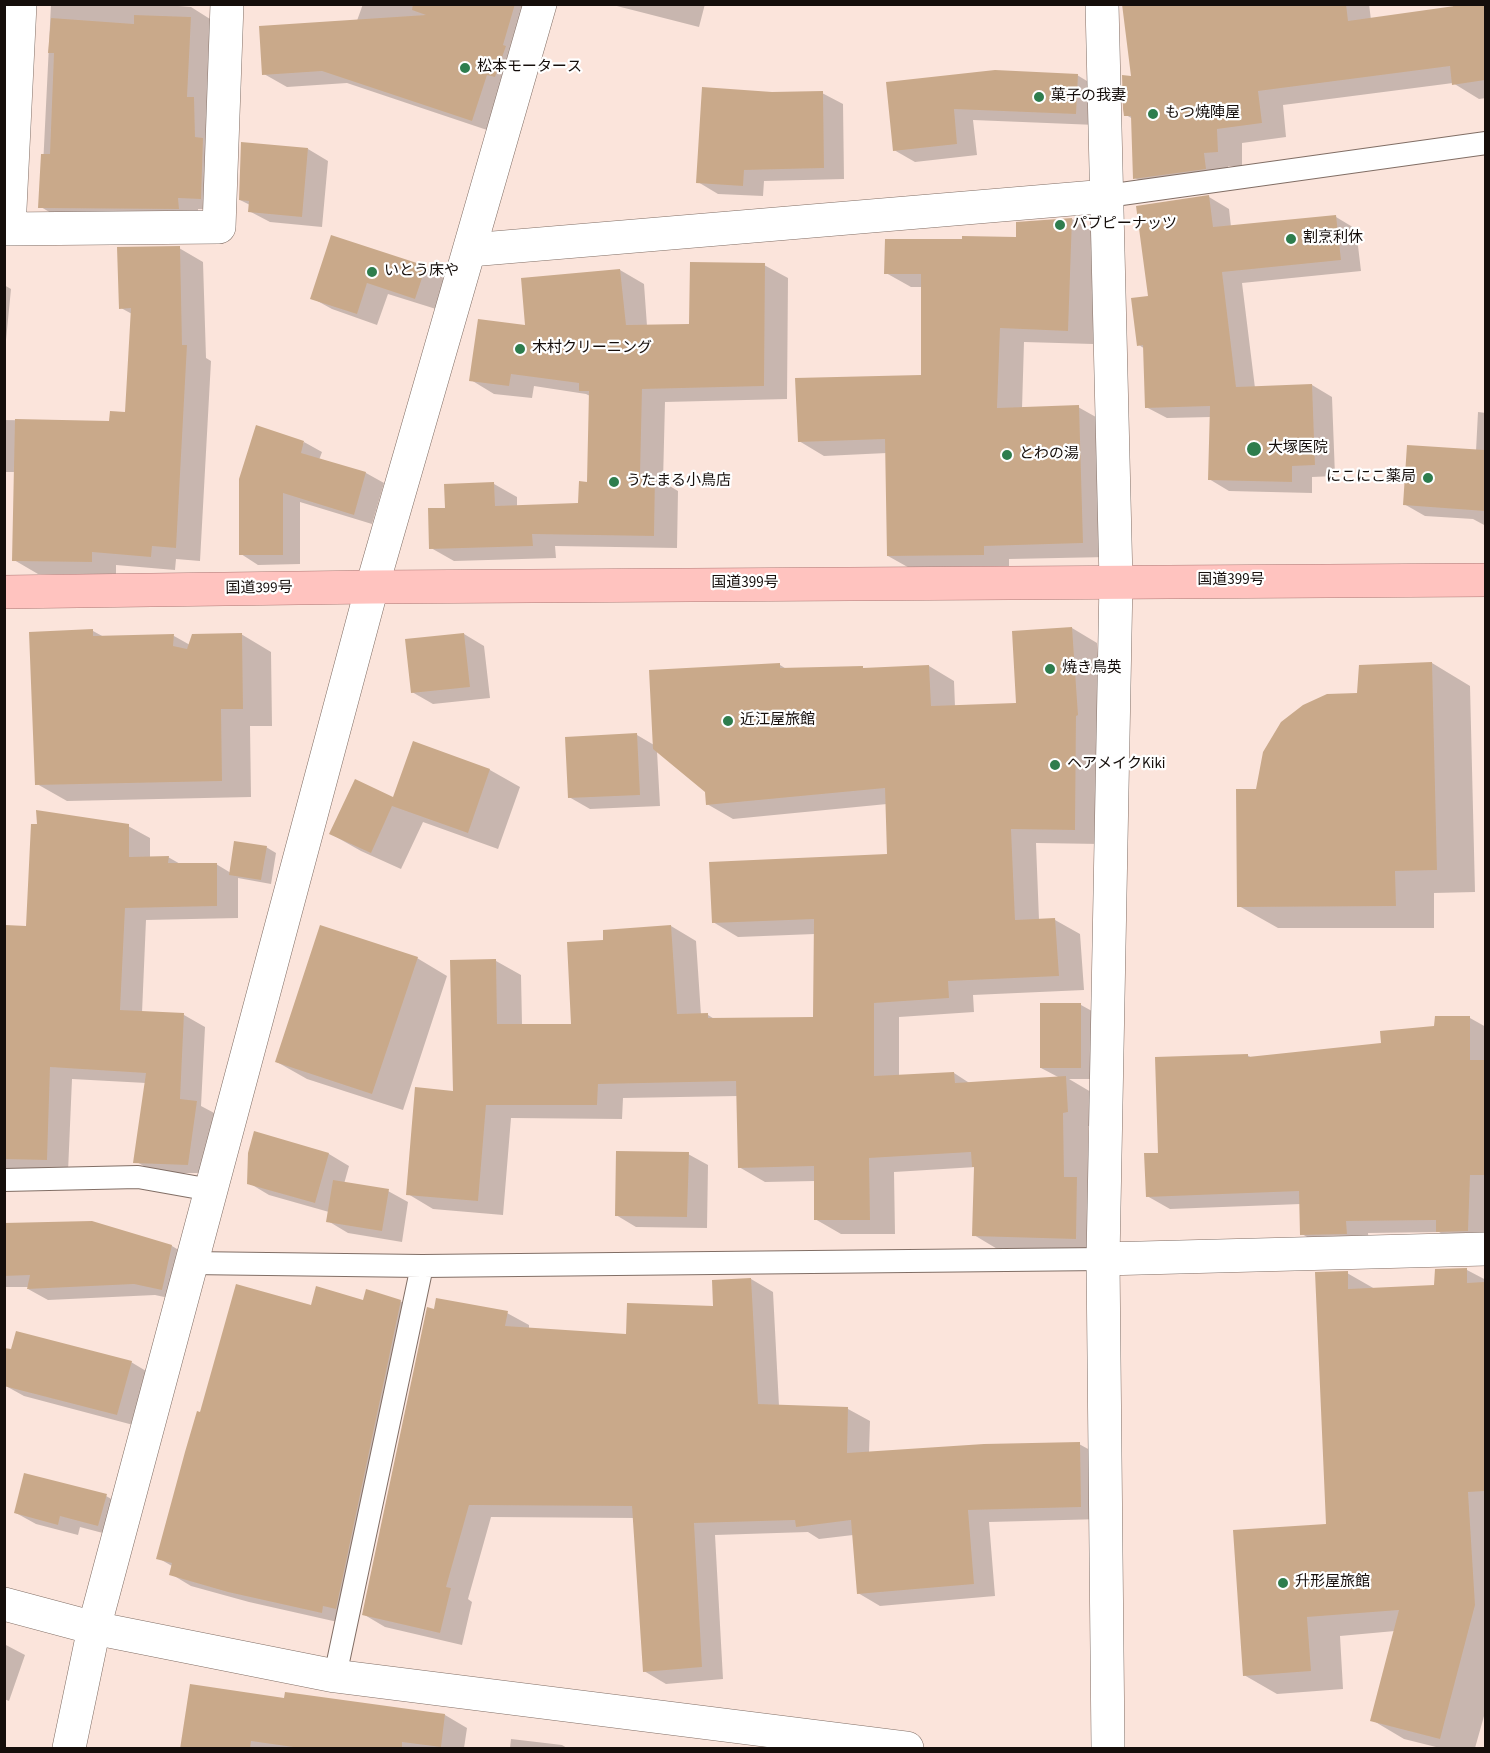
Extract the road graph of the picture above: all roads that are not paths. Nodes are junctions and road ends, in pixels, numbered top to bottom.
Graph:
1 (20, 4) edge
2 (227, 4) edge
3 (540, 4) edge
4 (1102, 4) edge
5 (1485, 143) edge
6 (1107, 196) junction
7 (7, 229) edge
8 (470, 250) junction
9 (1485, 580) edge
10 (1116, 581) junction
11 (372, 587) junction
12 (4, 592) edge
13 (4, 1180) edge
14 (211, 1190) junction
15 (1485, 1249) edge
16 (1103, 1259) junction
17 (190, 1263) junction
18 (422, 1266) junction
19 (4, 1604) edge
20 (94, 1628) junction
21 (335, 1676) junction
22 (69, 1749) edge
23 (907, 1749) edge
24 (1108, 1749) edge

1 - 7 street
2 - 7 street
3 - 8 street
4 - 6 street
5 - 6 lane
6 - 8 street
6 - 10 street
8 - 11 street
9 - 10 highway, 国道399号
10 - 11 highway, 国道399号
10 - 16 street
11 - 12 highway, 国道399号
11 - 14 street
13 - 14 lane
14 - 17 street
15 - 16 street
16 - 18 lane
16 - 24 street
17 - 18 lane
17 - 20 street
18 - 21 lane
19 - 20 street
20 - 21 street
20 - 22 street
21 - 23 street

